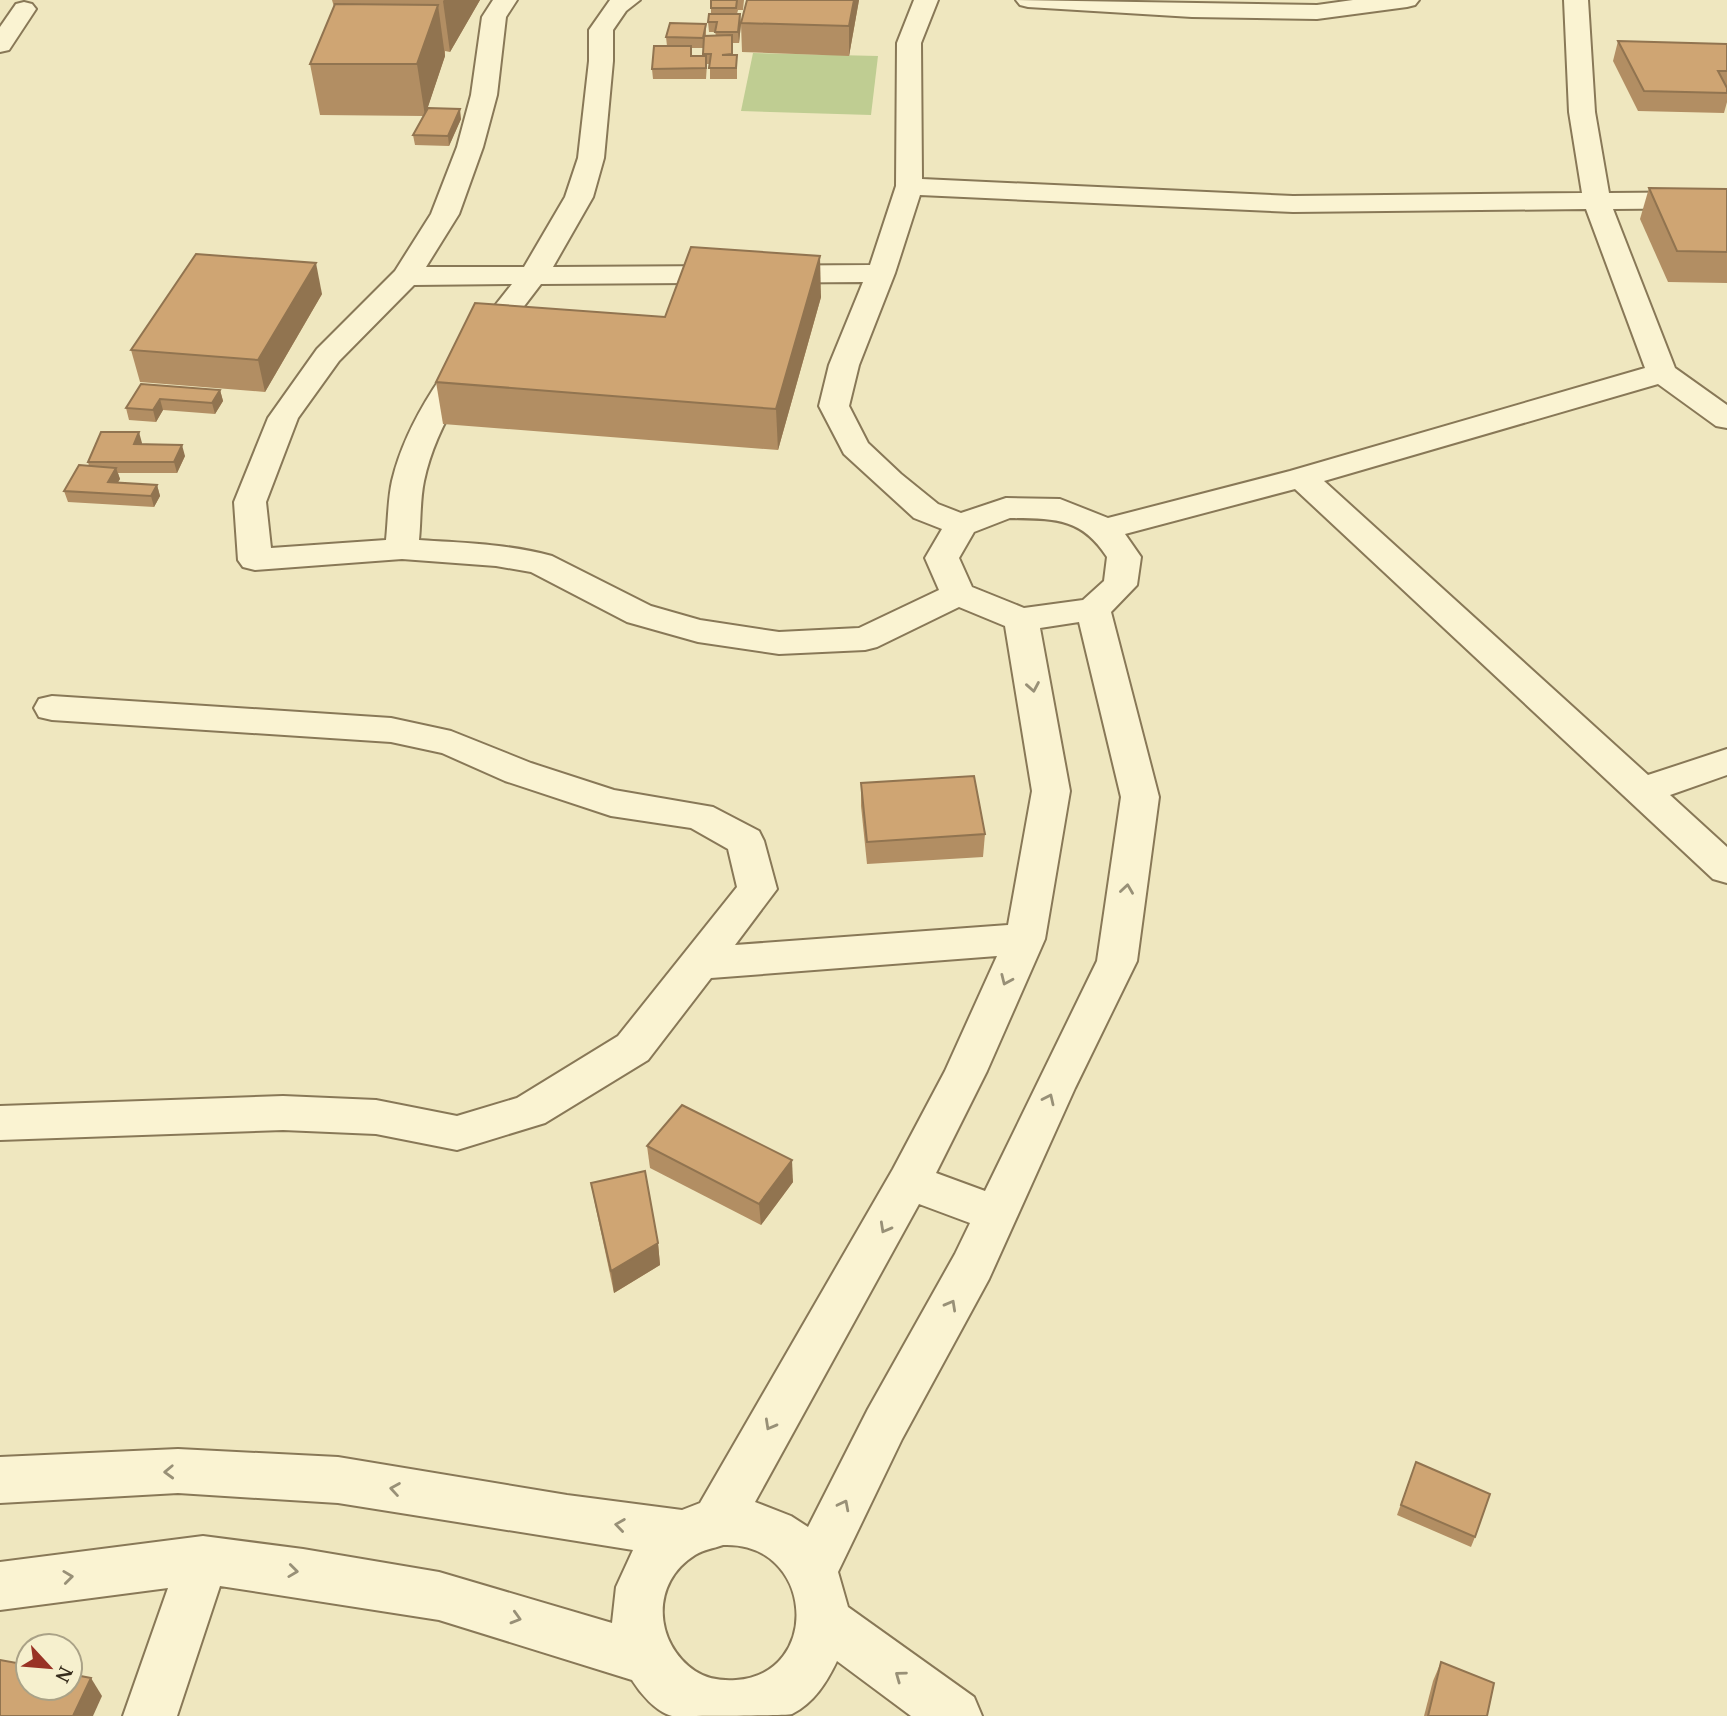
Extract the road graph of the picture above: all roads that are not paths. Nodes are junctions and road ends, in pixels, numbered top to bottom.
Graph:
1 (505, 0) edge
2 (628, 0) edge
3 (926, 0) edge
4 (1028, 0) edge
5 (1408, 0) edge
6 (1576, 0) edge
7 (24, 9) dead end
8 (0, 45) edge
9 (909, 186) junction
10 (1727, 200) edge
11 (1597, 202) junction
12 (881, 273) junction
13 (534, 274) junction
14 (406, 276) junction
15 (1662, 373) junction
16 (1727, 419) edge
17 (1301, 478) junction
18 (961, 526) junction
19 (1105, 529) junction
20 (402, 549) junction
21 (958, 594) junction
22 (1093, 609) junction
23 (1021, 620) junction
24 (52, 708) dead end
25 (1727, 762) edge
26 (1642, 791) junction
27 (1727, 869) edge
28 (1024, 939) junction
29 (702, 963) junction
30 (0, 1123) edge
31 (909, 1182) junction
32 (996, 1214) junction
33 (0, 1480) edge
34 (701, 1530) junction
35 (203, 1560) junction
36 (814, 1566) junction
37 (0, 1586) edge
38 (825, 1621) junction
39 (645, 1658) junction
40 (766, 1709) edge
41 (150, 1716) edge
42 (955, 1716) edge

1 - 14 street
2 - 13 street
3 - 9 street
4 - 5 street
6 - 11 street
7 - 8 street
9 - 11 street
9 - 12 street
10 - 11 street
11 - 15 street
12 - 13 street
12 - 18 street
13 - 14 street
13 - 20 street
14 - 20 street
15 - 16 street
15 - 17 street
17 - 19 street
17 - 26 street
18 - 19 street
18 - 21 street
19 - 22 street
20 - 21 street
21 - 23 street
22 - 23 street
32 -> 22 street
23 -> 28 street
24 - 29 street
25 - 26 street
26 - 27 street
28 - 29 street
28 -> 31 street
29 - 30 street
31 - 32 street
31 -> 34 street
36 -> 32 street
34 -> 33 street
34 - 36 street
34 - 39 street
37 -> 35 street
35 -> 39 street
35 - 41 street
36 - 38 street
38 - 40 street
42 -> 38 street
39 - 40 street

